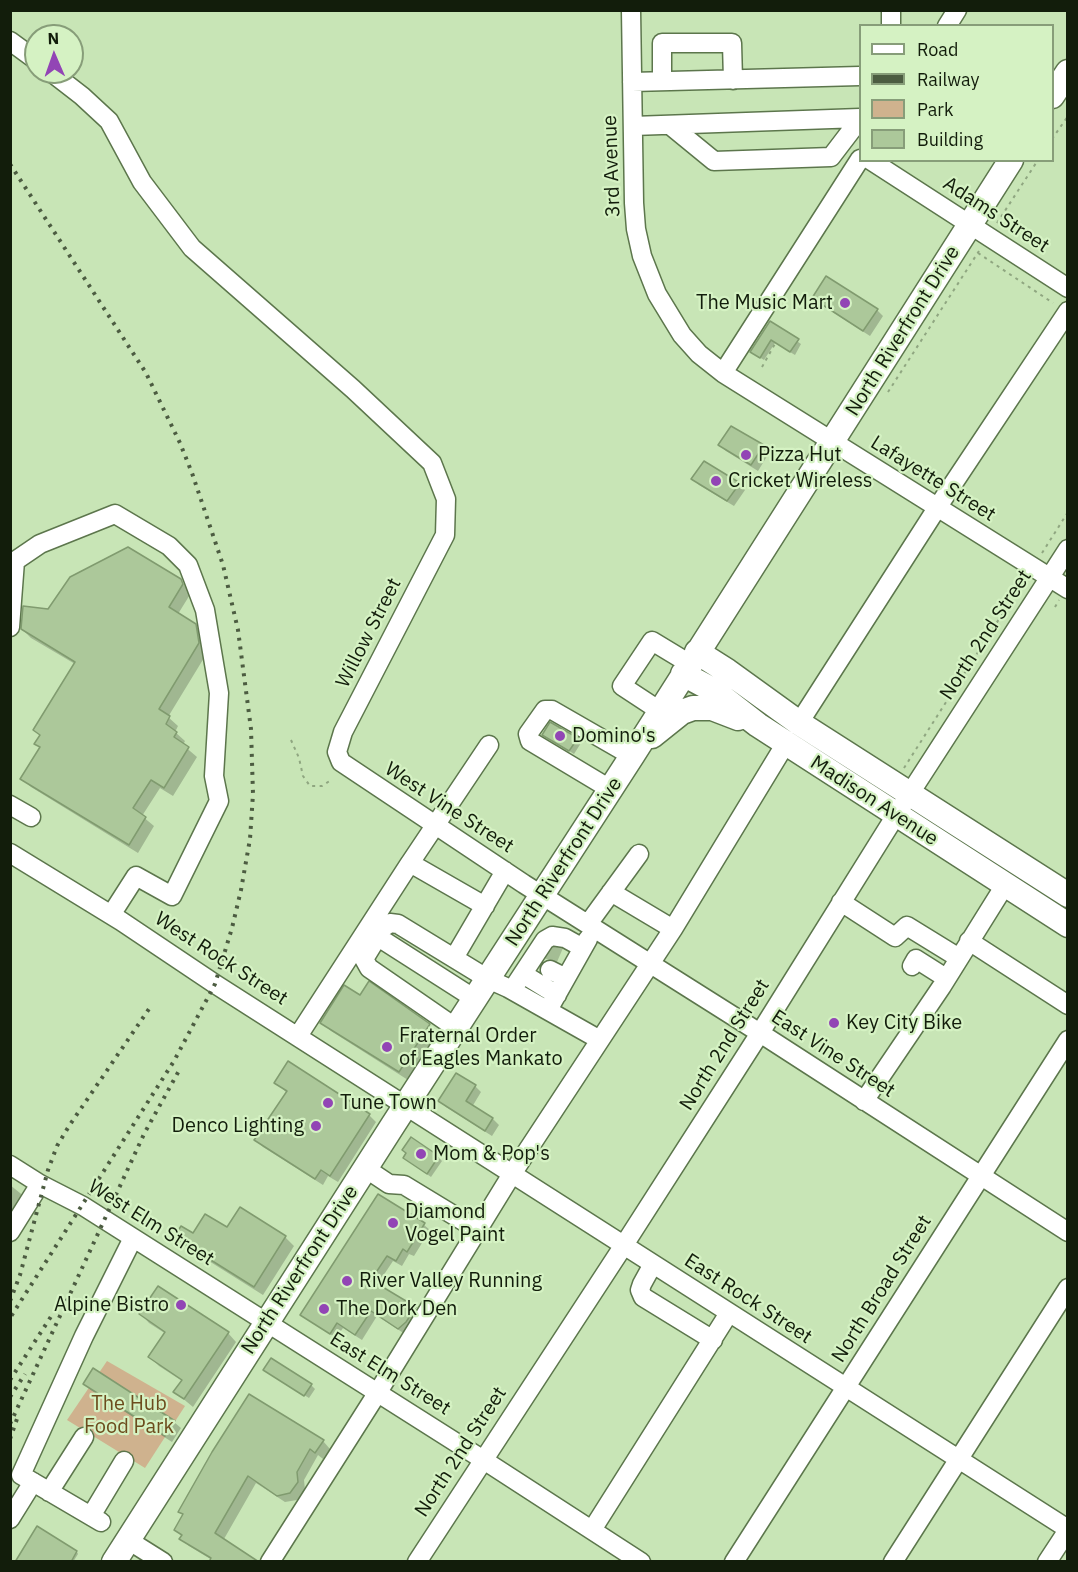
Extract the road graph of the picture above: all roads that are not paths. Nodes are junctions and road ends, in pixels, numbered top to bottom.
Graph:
1 (631, 10) edge
2 (957, 10) edge
3 (948, 24) edge
4 (10, 41) edge
5 (24, 51) edge
6 (1068, 72) edge
7 (859, 76) edge
8 (733, 80) junction
9 (662, 81) junction
10 (632, 82) junction
11 (66, 84) edge
12 (1054, 94) edge
13 (859, 118) edge
14 (859, 121) edge
15 (670, 125) junction
16 (633, 126) junction
17 (859, 162) edge
18 (873, 162) edge
19 (1010, 162) edge
20 (979, 231) junction
21 (1068, 288) edge
22 (1067, 311) edge
23 (667, 314) joint
24 (723, 373) junction
25 (831, 441) junction
26 (937, 508) junction
27 (1068, 549) edge
28 (1050, 578) junction
29 (1068, 589) edge
30 (10, 627) edge
31 (690, 664) junction
32 (660, 711) junction
33 (799, 723) junction
34 (758, 726) junction
35 (786, 743) junction
36 (489, 745) dead end
37 (337, 752) joint
38 (634, 752) junction
39 (906, 783) junction
40 (610, 789) junction
41 (10, 805) edge
42 (896, 815) junction
43 (31, 817) dead end
44 (435, 825) junction
45 (10, 853) edge
46 (639, 854) dead end
47 (410, 863) junction
48 (505, 871) junction
49 (1005, 885) junction
50 (611, 892) junction
51 (543, 895) junction
52 (1068, 895) edge
53 (841, 902) junction
54 (485, 906) junction
55 (111, 915) junction
56 (1068, 925) edge
57 (591, 926) junction
58 (673, 928) junction
59 (378, 937) junction
60 (969, 941) junction
61 (454, 958) junction
62 (959, 958) junction
63 (551, 960) junction
64 (650, 963) junction
65 (912, 966) dead end
66 (488, 978) junction
67 (946, 978) junction
68 (513, 990) junction
69 (475, 999) junction
70 (552, 1002) junction
71 (1068, 1005) edge
72 (456, 1028) junction
73 (760, 1033) junction
74 (298, 1036) junction
75 (600, 1040) junction
76 (1068, 1040) edge
77 (864, 1101) junction
78 (405, 1106) junction
79 (10, 1165) edge
80 (365, 1168) junction
81 (513, 1174) junction
82 (980, 1176) junction
83 (40, 1184) junction
84 (478, 1230) junction
85 (10, 1232) edge
86 (1068, 1232) edge
87 (133, 1238) junction
88 (624, 1245) junction
89 (653, 1264) junction
90 (1068, 1288) edge
91 (723, 1309) junction
92 (267, 1323) junction
93 (706, 1336) junction
94 (846, 1389) junction
95 (378, 1392) junction
96 (84, 1437) dead end
97 (482, 1459) junction
98 (958, 1460) junction
99 (124, 1461) dead end
100 (33, 1482) junction
101 (49, 1492) junction
102 (10, 1519) edge
103 (1068, 1529) edge
104 (592, 1530) junction
105 (128, 1540) junction
106 (114, 1562) edge
107 (162, 1562) edge
108 (270, 1562) edge
109 (417, 1562) edge
110 (640, 1562) edge
111 (734, 1562) edge
112 (893, 1562) edge
113 (1047, 1562) edge

1 - 10 street, 3rd Avenue
2 - 3 street
4 - 5 street
6 - 12 main road
7 - 8 street
8 - 9 street
8 - 9 street
9 - 10 street
10 - 16 street, 3rd Avenue
11 - 37 street, Willow Street
13 - 15 street
14 - 15 street
15 - 16 street
16 - 23 street, 3rd Avenue
17 - 24 street
18 - 20 street, Adams Street
19 - 20 main road, North Riverfront Drive
20 - 21 street, Adams Street
20 - 25 main road, North Riverfront Drive
22 - 26 street
23 - 24 street, Lafayette Street
24 - 25 street, Lafayette Street
25 - 26 street, Lafayette Street
25 - 31 main road, North Riverfront Drive
26 - 28 street, Lafayette Street
26 - 33 street
27 - 28 street, North 2nd Street
28 - 29 street, Lafayette Street
28 - 39 street, North 2nd Street
30 - 55 street
31 - 32 main road, North Riverfront Drive
31 - 32 street
31 - 33 main road, Madison Avenue
31 - 34 main road, Madison Avenue
32 - 38 main road, North Riverfront Drive
33 - 39 main road, Madison Avenue
34 - 35 main road, Madison Avenue
34 - 38 main road
35 - 42 main road, Madison Avenue
35 - 58 street
36 - 44 street
37 - 44 street, West Vine Street
38 - 40 main road, North Riverfront Drive
38 - 40 street
39 - 42 street, North 2nd Street
39 - 52 main road, Madison Avenue
40 - 51 main road, North Riverfront Drive
41 - 43 street
42 - 49 main road, Madison Avenue
42 - 53 street, North 2nd Street
44 - 47 street
44 - 48 street, West Vine Street
45 - 55 street, West Rock Street
46 - 50 street
47 - 54 street
47 - 74 street
48 - 51 street, West Vine Street
48 - 54 street
49 - 56 main road, Madison Avenue
49 - 60 street
50 - 57 street
50 - 58 street
51 - 57 street, East Vine Street
51 - 66 main road, North Riverfront Drive
53 - 62 street
53 - 73 street, North 2nd Street
54 - 61 street
55 - 74 street, West Rock Street
57 - 63 street
57 - 64 street, East Vine Street
58 - 64 street
59 - 61 street
59 - 69 street
59 - 72 street
60 - 62 street
60 - 71 street
61 - 66 street
62 - 67 street
63 - 68 street
63 - 70 street
63 - 70 street
64 - 73 street, East Vine Street
64 - 75 street
65 - 67 street
66 - 68 street
66 - 69 main road, North Riverfront Drive
67 - 77 street
68 - 70 street
69 - 72 main road, North Riverfront Drive
70 - 75 street
72 - 78 main road, North Riverfront Drive
73 - 77 street, East Vine Street
73 - 88 street, North 2nd Street
74 - 78 street, West Rock Street
75 - 81 street
76 - 82 street, North Broad Street
77 - 82 street, East Vine Street
78 - 80 main road, North Riverfront Drive
78 - 81 street, East Rock Street
79 - 83 street, West Elm Street
80 - 84 street
80 - 92 main road, North Riverfront Drive
81 - 84 street
81 - 88 street, East Rock Street
82 - 86 street, East Vine Street
82 - 94 street, North Broad Street
83 - 85 street
83 - 87 street, West Elm Street
84 - 95 street
87 - 92 street, West Elm Street
87 - 100 street
88 - 89 street, East Rock Street
88 - 97 street, North 2nd Street
89 - 91 street, East Rock Street
89 - 93 street
90 - 98 street
91 - 93 street
91 - 94 street, East Rock Street
92 - 95 street, East Elm Street
92 - 105 main road, North Riverfront Drive
93 - 104 street
94 - 98 street, East Rock Street
94 - 111 street, North Broad Street
95 - 97 street, East Elm Street
95 - 108 street
96 - 101 street
97 - 104 street, East Elm Street
97 - 109 street, North 2nd Street
98 - 103 street, East Rock Street
98 - 112 street
99 - 101 street
100 - 101 street
100 - 102 street
103 - 113 street
104 - 110 street, East Elm Street
105 - 106 main road, North Riverfront Drive
105 - 107 street

